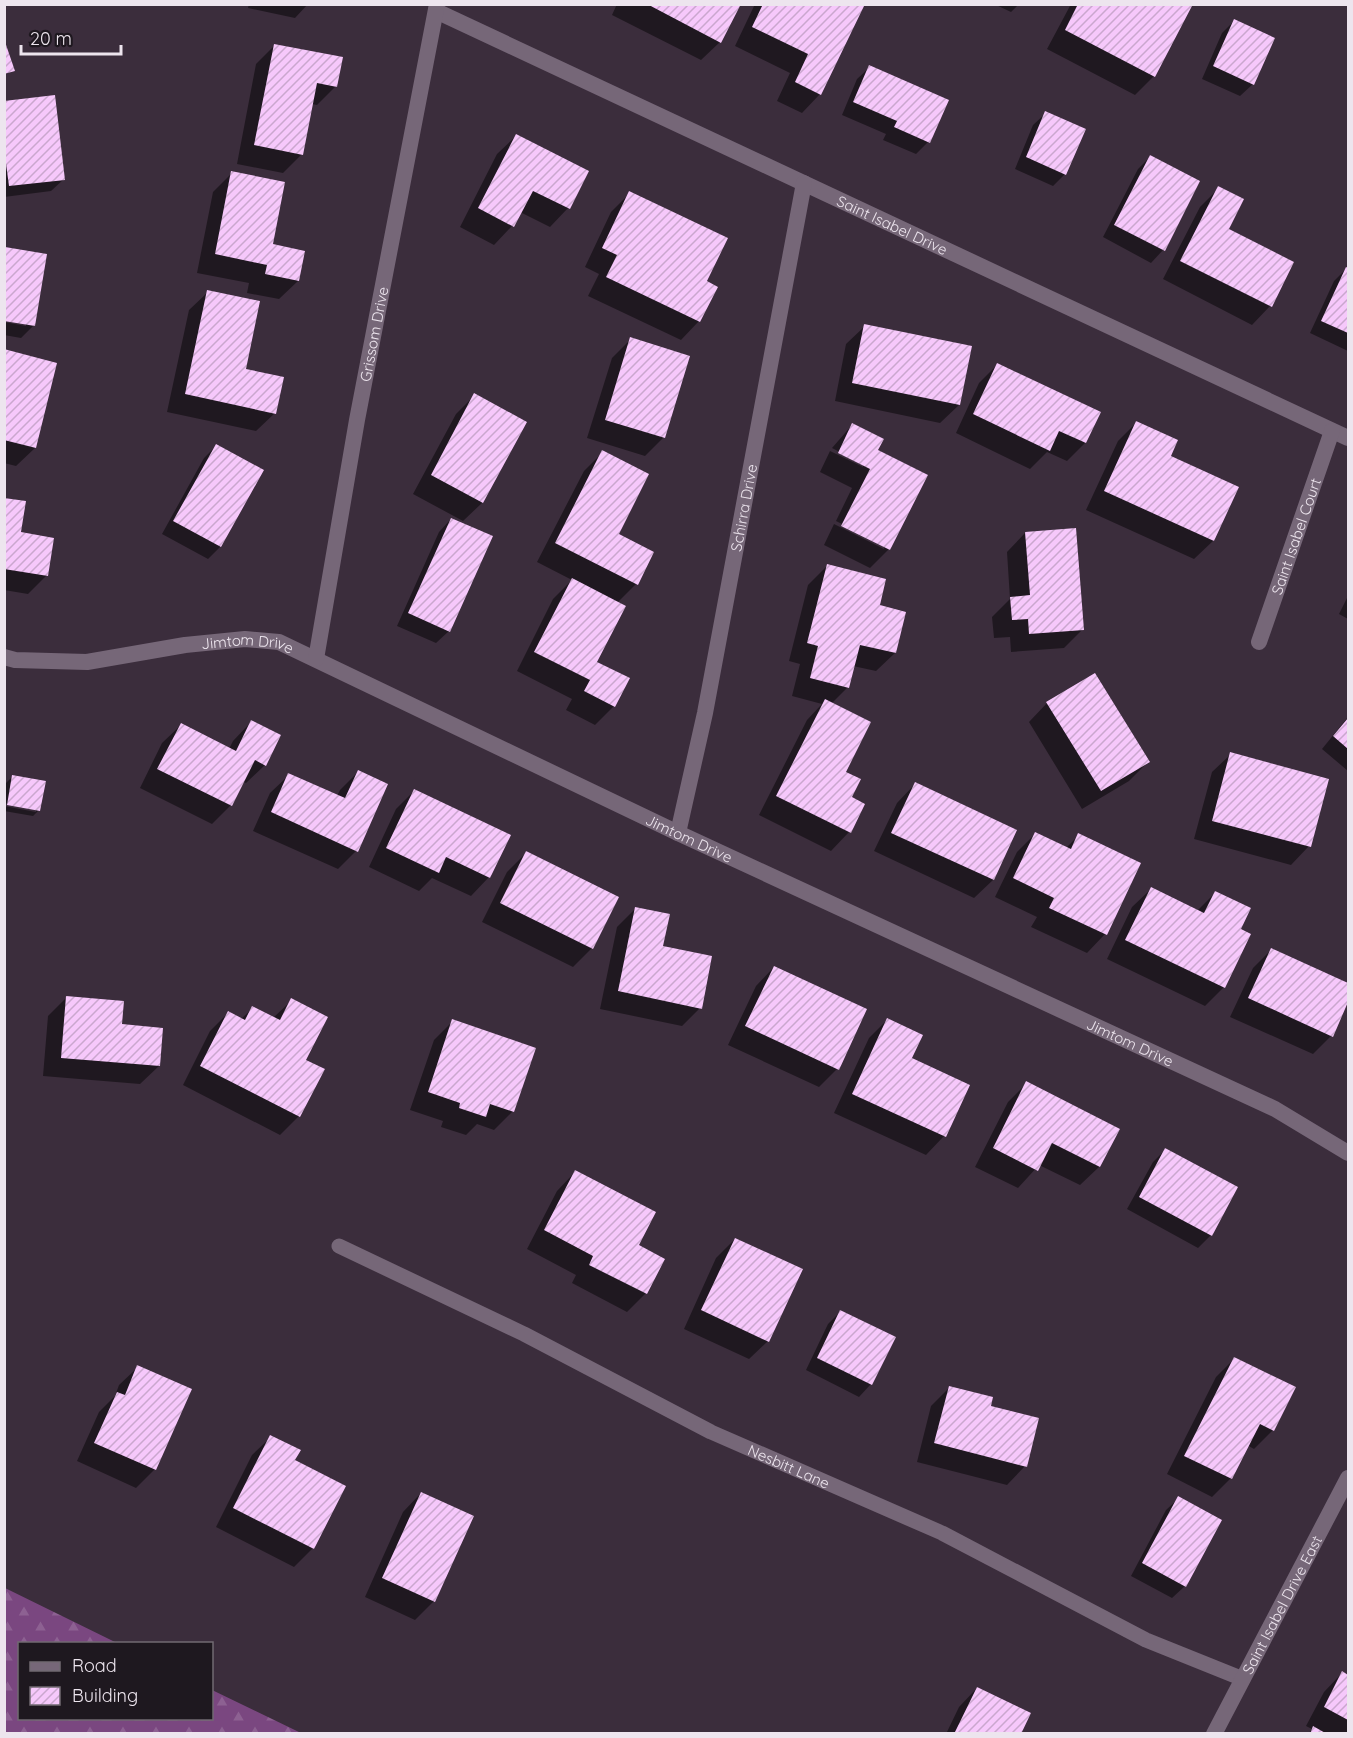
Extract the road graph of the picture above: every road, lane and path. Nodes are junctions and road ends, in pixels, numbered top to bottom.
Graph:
1 (436, 8) edge
2 (804, 183) junction
3 (1332, 431) junction
4 (1348, 438) edge
5 (1259, 642) dead end
6 (4, 657) edge
7 (316, 659) junction
8 (678, 833) junction
9 (1348, 1153) edge
10 (339, 1246) dead end
11 (1348, 1478) edge
12 (1243, 1679) junction
13 (1214, 1734) edge

1 - 2 street, Saint Isabel Drive
1 - 7 street, Grissom Drive
2 - 3 street, Saint Isabel Drive
2 - 8 street, Schirra Drive
3 - 4 street, Saint Isabel Drive
3 - 5 street, Saint Isabel Court
6 - 7 street, Jimtom Drive
7 - 8 street, Jimtom Drive
8 - 9 street, Jimtom Drive
10 - 12 lane, Nesbitt Lane
11 - 12 street, Saint Isabel Drive East
12 - 13 street, Saint Isabel Drive East

